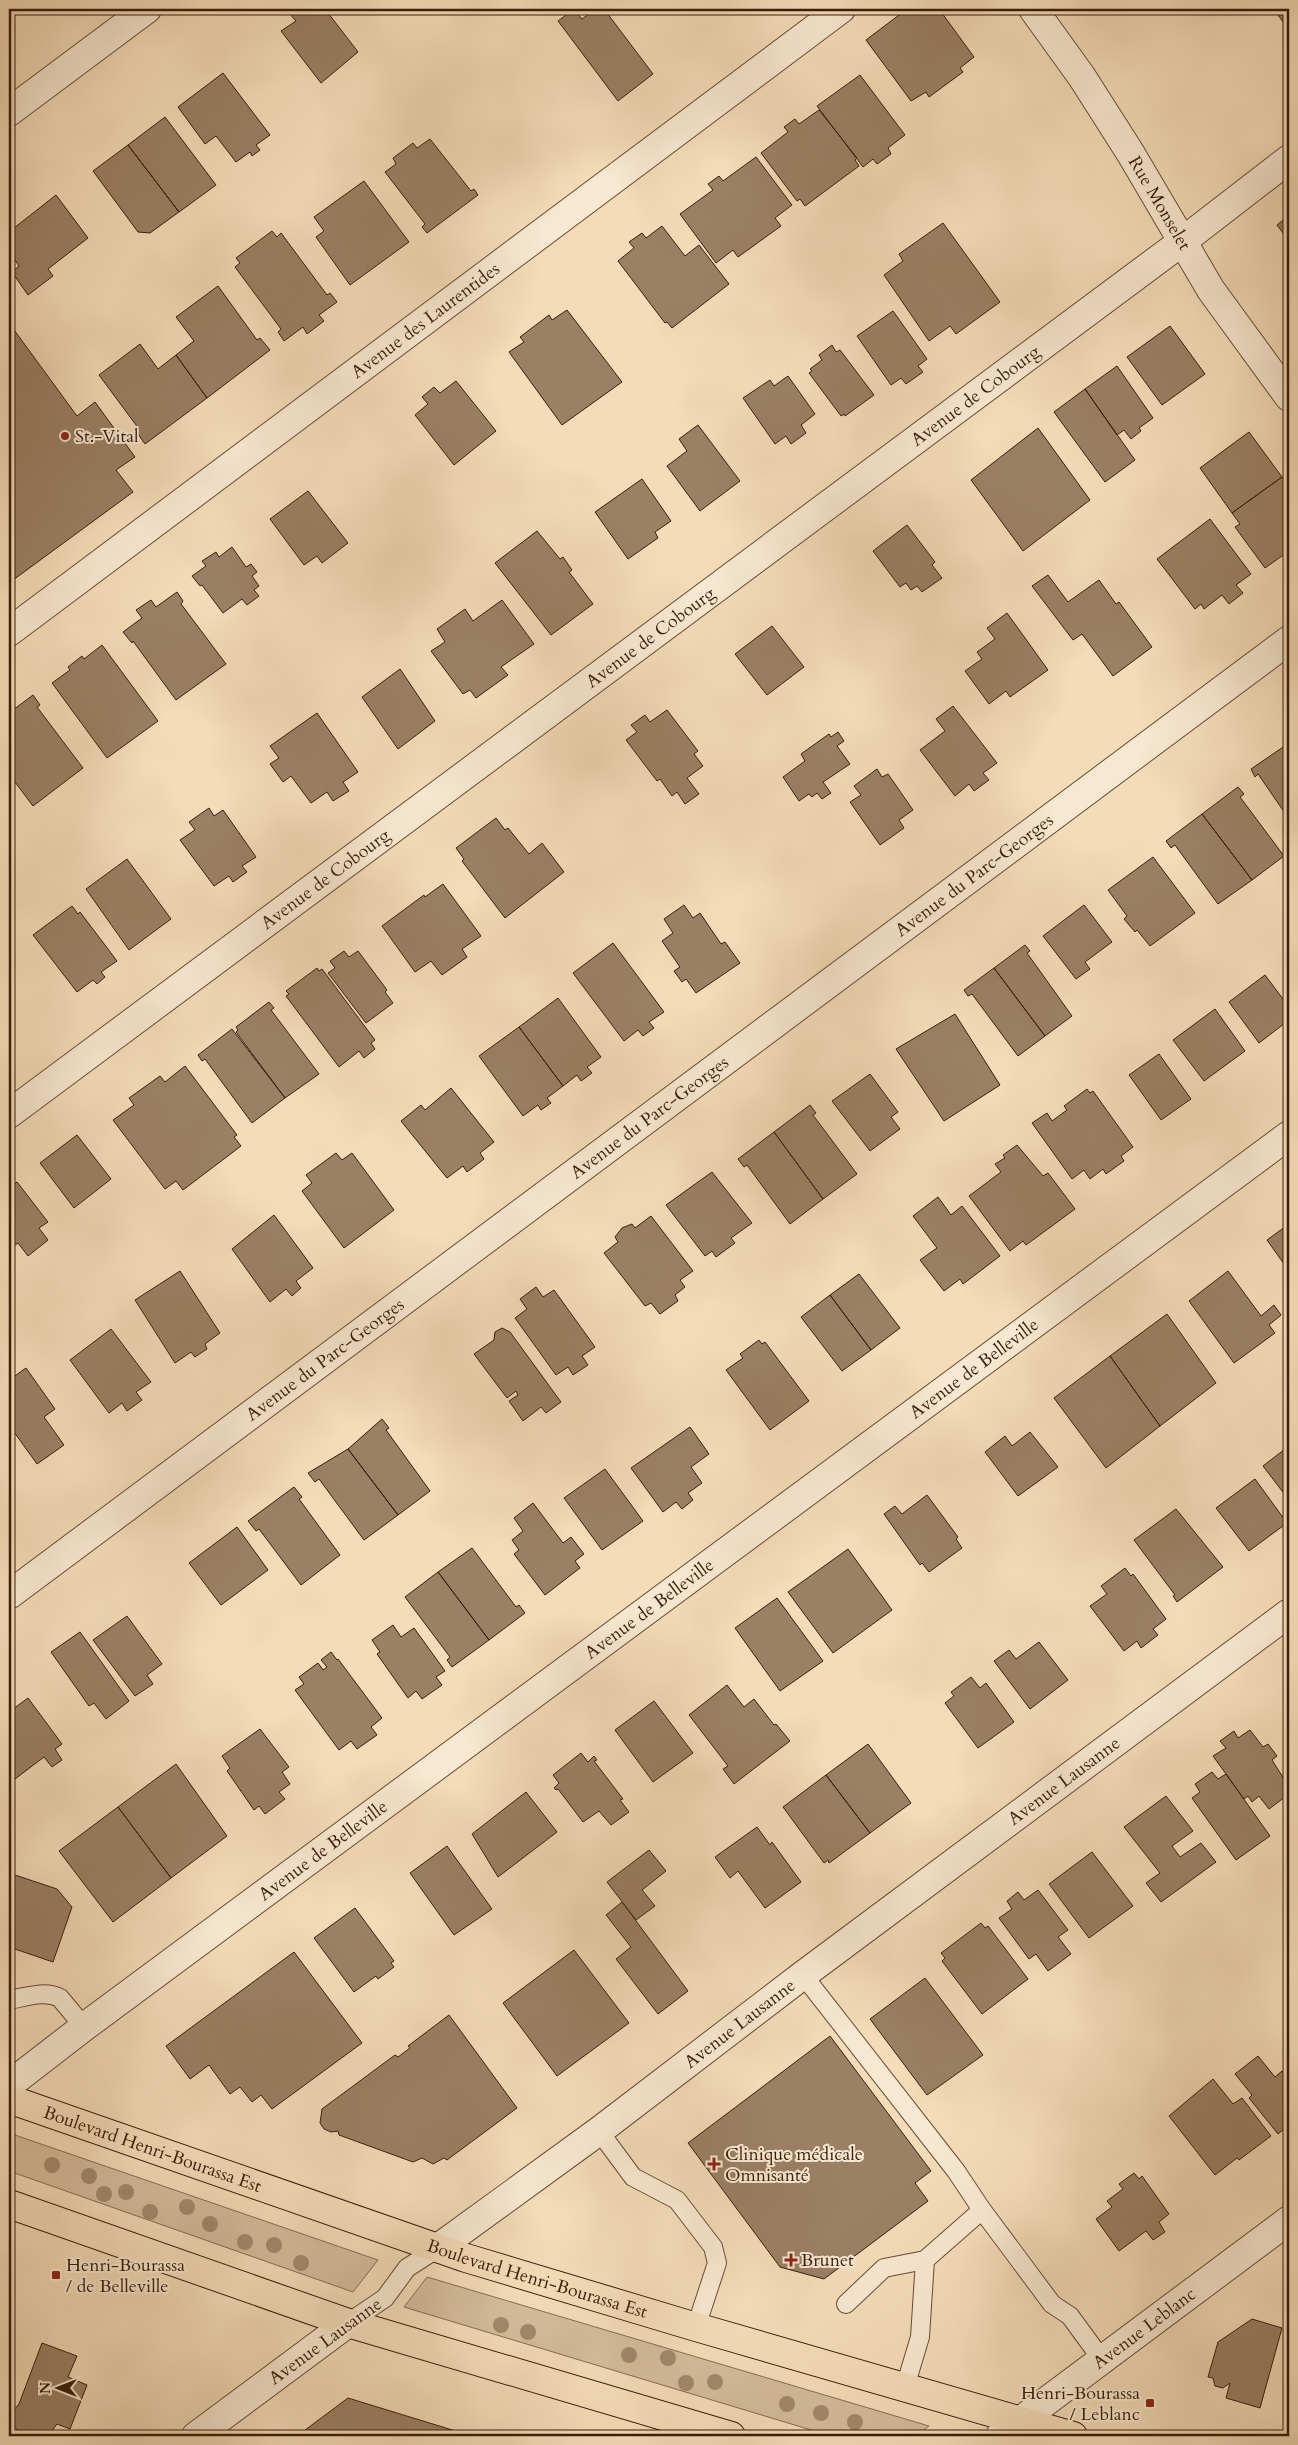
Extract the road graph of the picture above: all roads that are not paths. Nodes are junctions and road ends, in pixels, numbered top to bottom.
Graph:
1 (147, 9) edge
2 (841, 9) edge
3 (1033, 9) edge
4 (9, 112) edge
5 (1289, 159) edge
6 (1183, 241) junction
7 (1289, 397) edge
8 (9, 632) edge
9 (1289, 640) edge
10 (9, 1114) edge
11 (1289, 1135) edge
12 (9, 1595) edge
13 (1289, 1613) edge
14 (803, 1975) junction
15 (9, 2000) edge
16 (84, 2027) junction
17 (9, 2085) edge
18 (9, 2099) edge
19 (599, 2131) junction
20 (9, 2204) edge
21 (982, 2210) junction
22 (1289, 2220) edge
23 (438, 2248) junction
24 (925, 2260) junction
25 (846, 2304) dead end
26 (348, 2323) junction
27 (696, 2327) junction
28 (1103, 2361) junction
29 (905, 2387) junction
30 (1010, 2429) edge
31 (196, 2436) edge
32 (731, 2436) edge
33 (1073, 2436) edge

1 - 4 street
2 - 8 street, Avenue des Laurentides
3 - 6 street, Rue Monselet
5 - 6 street, Avenue de Cobourg
6 - 7 street, Rue Monselet
6 - 10 street, Avenue de Cobourg
9 - 12 street, Avenue du Parc-Georges
11 - 16 street, Avenue de Belleville
13 - 14 street, Avenue Lausanne
14 - 19 street, Avenue Lausanne
14 - 21 lane
15 - 16 lane
16 - 17 street, Avenue de Belleville
18 - 23 main road, Boulevard Henri-Bourassa Est
19 - 23 street, Avenue Lausanne
19 - 27 lane
20 - 26 main road
21 - 24 lane
21 - 28 lane
22 - 28 street, Avenue Leblanc
23 - 26 lane, Avenue Lausanne
23 - 27 main road, Boulevard Henri-Bourassa Est
24 - 25 lane
24 - 29 lane
26 - 31 street, Avenue Lausanne
26 - 32 main road
27 - 29 main road, Boulevard Henri-Bourassa Est
28 - 30 street, Avenue Leblanc
29 - 30 main road, Boulevard Henri-Bourassa Est
30 - 33 main road, Boulevard Henri-Bourassa Est

